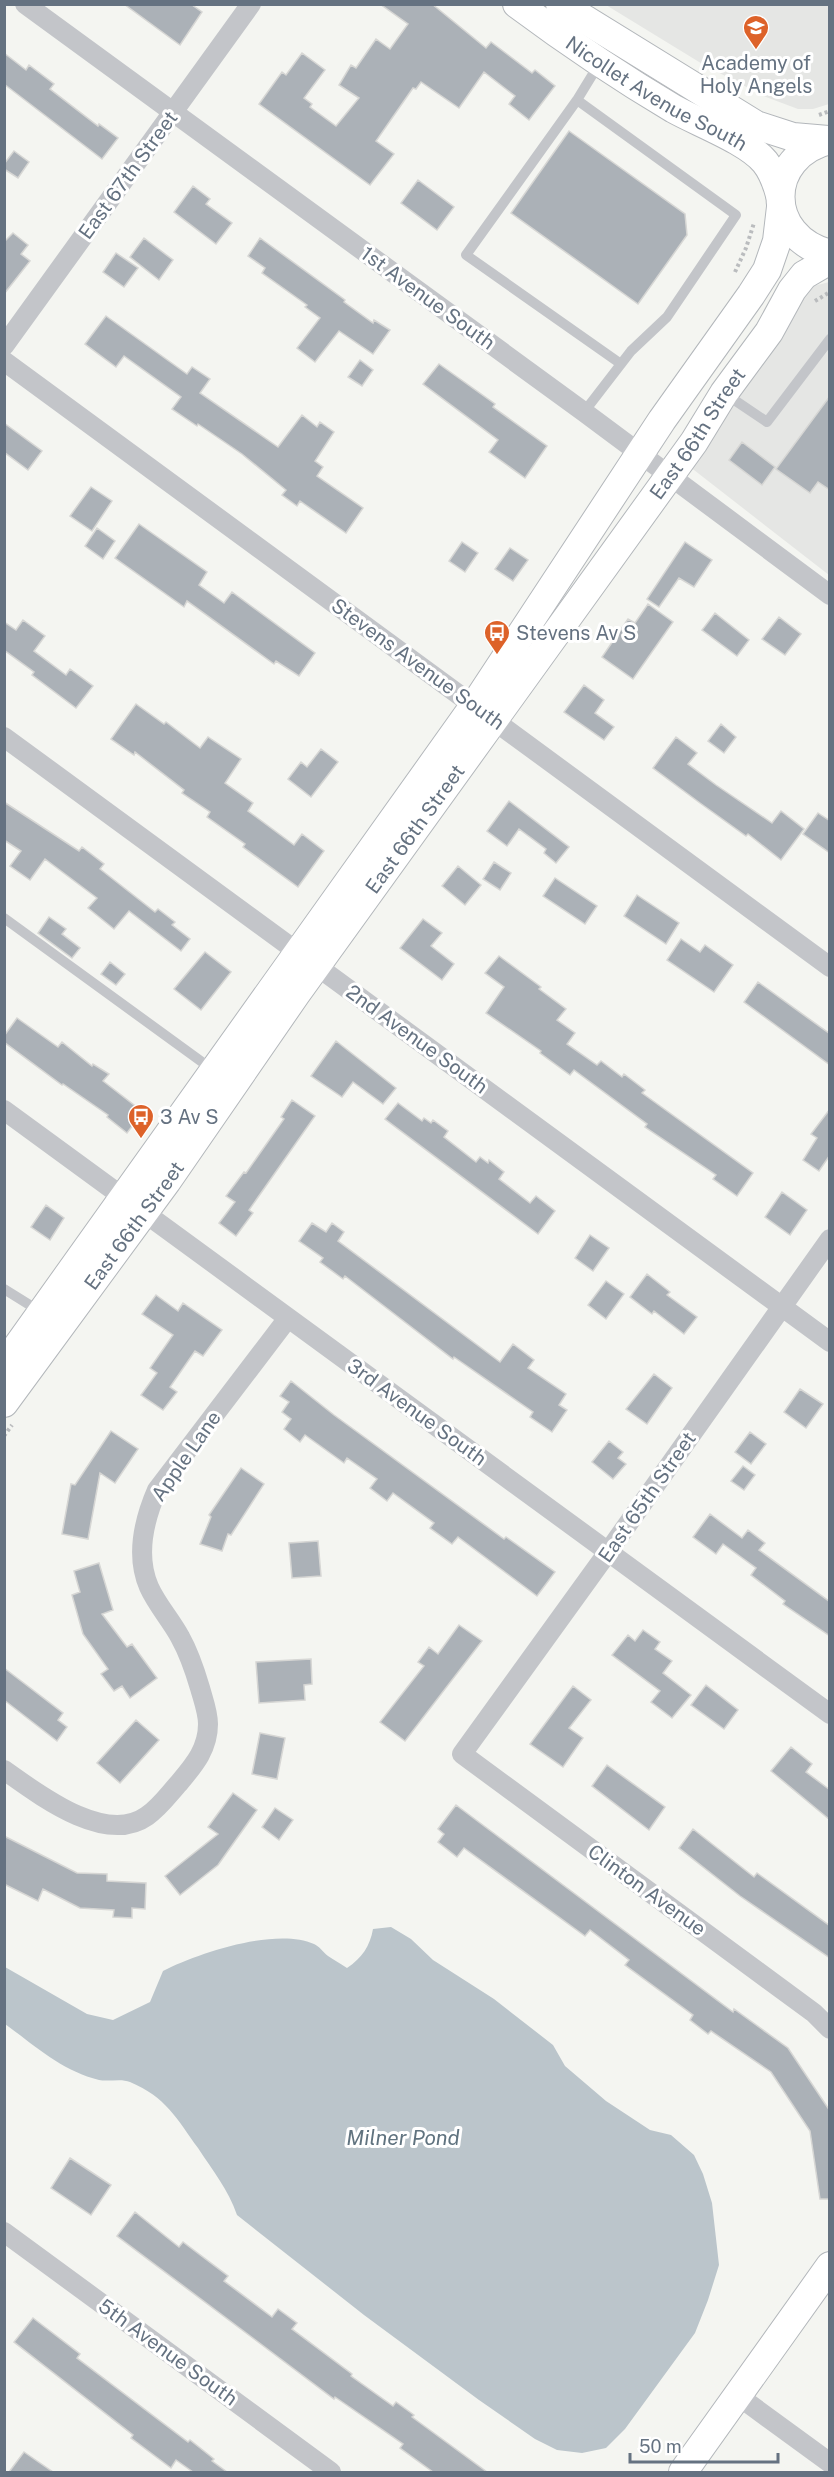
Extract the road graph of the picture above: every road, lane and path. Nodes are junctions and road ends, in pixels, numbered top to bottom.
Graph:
1 (25, 4) edge
2 (250, 4) edge
3 (517, 4) edge
4 (560, 4) edge
5 (600, 62) junction
6 (577, 99) junction
7 (173, 112) junction
8 (829, 140) edge
9 (781, 201) junction
10 (830, 254) edge
11 (830, 260) edge
12 (830, 292) edge
13 (811, 305) dead end
14 (830, 339) edge
15 (4, 346) edge
16 (4, 361) edge
17 (621, 364) junction
18 (724, 393) junction
19 (584, 412) junction
20 (640, 456) junction
21 (669, 476) junction
22 (830, 595) edge
23 (484, 713) junction
24 (4, 737) edge
25 (4, 918) edge
26 (308, 958) junction
27 (830, 967) edge
28 (223, 1077) junction
29 (4, 1110) edge
30 (134, 1204) junction
31 (830, 1239) edge
32 (4, 1289) edge
33 (782, 1307) junction
34 (41, 1312) junction
35 (288, 1318) junction
36 (830, 1342) edge
37 (4, 1365) edge
38 (4, 1402) edge
39 (609, 1552) junction
40 (830, 1714) edge
41 (462, 1754) joint
42 (4, 1770) edge
43 (830, 2029) edge
44 (4, 2232) edge
45 (830, 2266) edge
46 (737, 2396) junction
47 (830, 2463) edge
48 (331, 2472) edge
49 (683, 2472) edge

1 - 7 street, 1st Avenue South
2 - 7 street, East 67th Street
3 - 5 main road, Nicollet Avenue South
4 - 8 main road, Nicollet Avenue South
5 - 6 lane
5 - 9 main road, Nicollet Avenue South
6 - 17 lane
6 - 17 lane
7 - 15 street, East 67th Street
7 - 19 street, 1st Avenue South
8 - 9 main road, East 66th Street
9 - 10 main road, Nicollet Avenue South
9 - 20 main road, East 66th Street
11 - 18 main road, East 66th Street
12 - 13 path
14 - 18 lane
16 - 23 street, Stevens Avenue South
17 - 19 lane
18 - 21 main road, East 66th Street
19 - 20 street, 1st Avenue South
20 - 21 street, 1st Avenue South
20 - 23 main road, East 66th Street
21 - 22 street, 1st Avenue South
21 - 23 main road, East 66th Street
23 - 26 main road, East 66th Street
23 - 27 street, Stevens Avenue South
24 - 26 street, 2nd Avenue South
25 - 28 lane
26 - 28 main road, East 66th Street
26 - 33 street, 2nd Avenue South
28 - 30 main road, East 66th Street
29 - 30 street, 3rd Avenue South
30 - 34 main road, East 66th Street
30 - 35 street, 3rd Avenue South
30 - 38 main road, East 66th Street
31 - 33 street, East 65th Street
32 - 34 lane
33 - 36 street, 2nd Avenue South
33 - 39 street, East 65th Street
34 - 37 main road, East 66th Street
35 - 39 street, 3rd Avenue South
35 - 42 street, Apple Lane
39 - 40 street, 3rd Avenue South
39 - 41 street, East 65th Street
41 - 43 street, Clinton Avenue
44 - 48 street, 5th Avenue South
45 - 46 main road
46 - 47 street
46 - 49 main road

